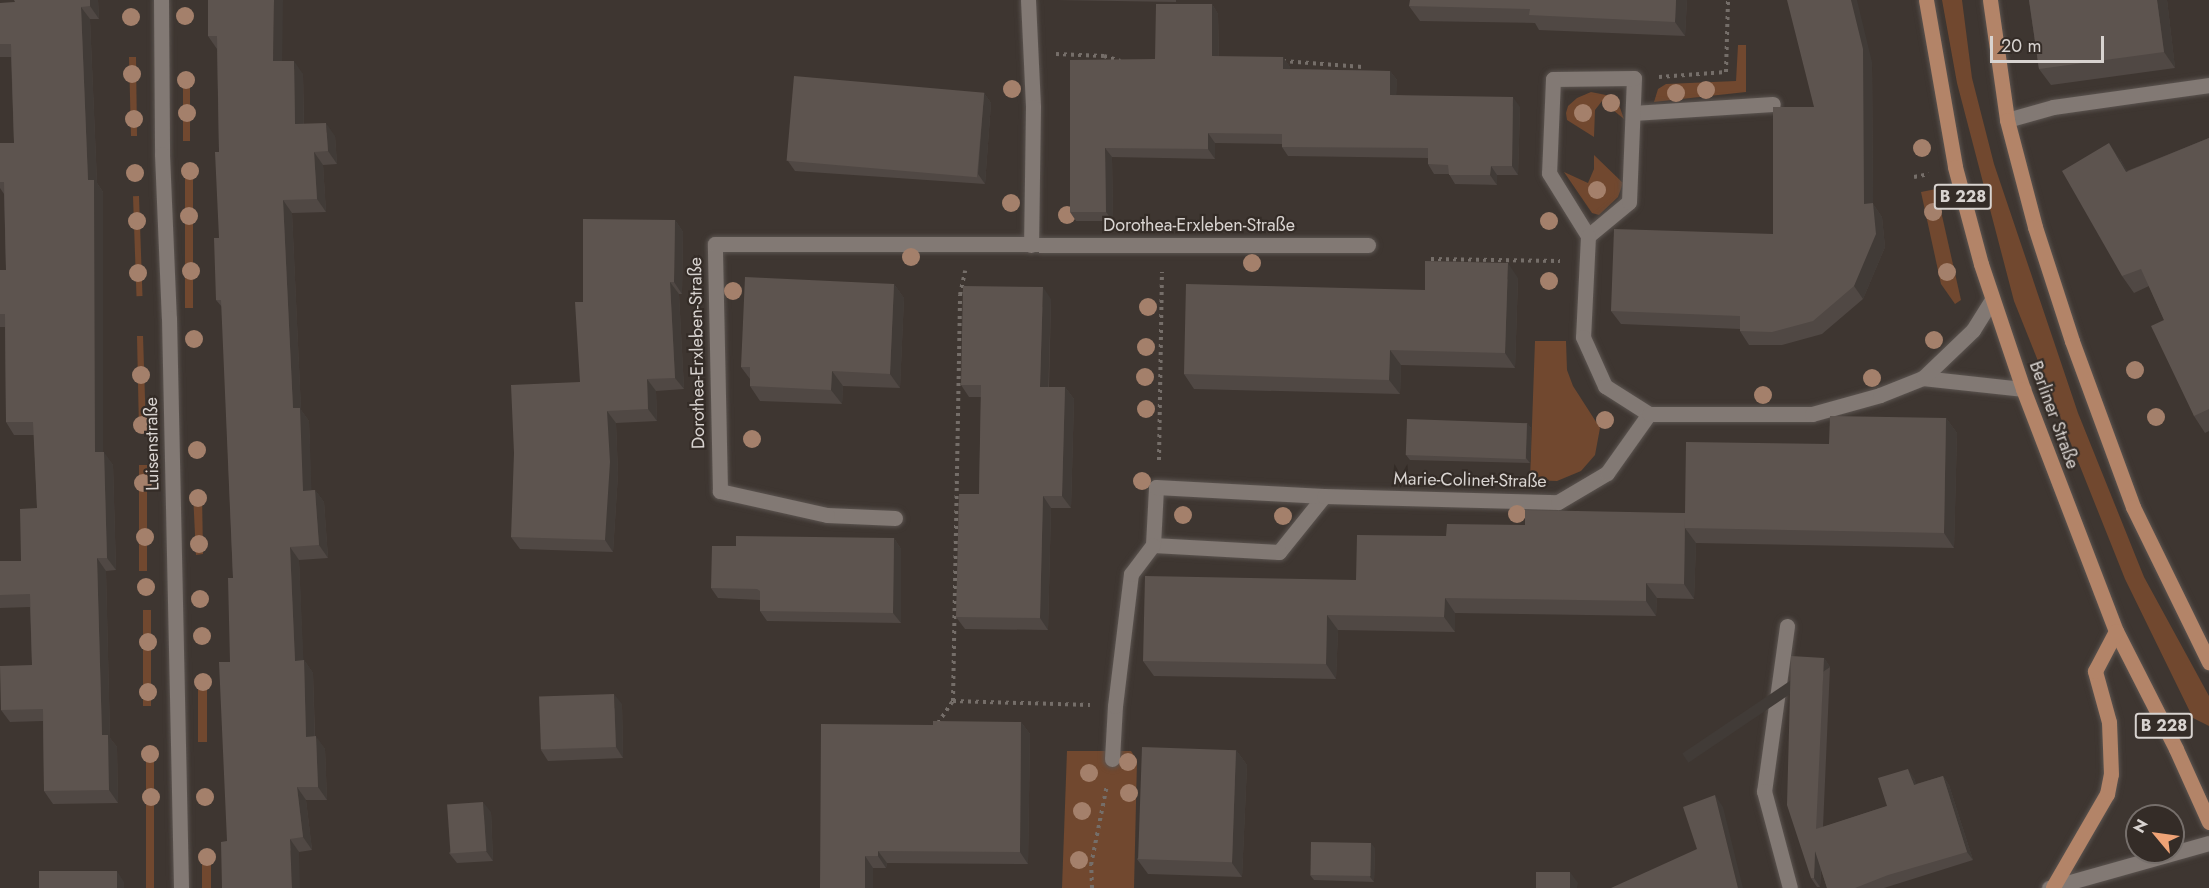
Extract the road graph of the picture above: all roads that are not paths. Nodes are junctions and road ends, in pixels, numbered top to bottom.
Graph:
1 (161, 0) edge
2 (1028, 0) edge
3 (1926, 0) edge
4 (1990, 0) edge
5 (2209, 85) edge
6 (1773, 104) edge
7 (1633, 113) junction
8 (2007, 120) junction
9 (1588, 236) junction
10 (1031, 244) junction
11 (1368, 245) dead end
12 (1992, 299) junction
13 (1923, 378) junction
14 (2023, 389) junction
15 (1649, 414) junction
16 (1324, 496) junction
17 (895, 518) dead end
18 (1153, 545) junction
19 (1787, 626) dead end
20 (2116, 631) junction
21 (2209, 662) edge
22 (1112, 759) road end
23 (2209, 822) edge
24 (2209, 843) edge
25 (2051, 887) edge
26 (181, 888) edge
27 (1790, 888) edge

1 - 26 street, Luisenstraße
2 - 10 street
3 - 12 main road, Berliner Straße / B 228
4 - 8 main road
5 - 8 street
6 - 7 street
7 - 9 street
7 - 9 street
8 - 21 main road
9 - 15 street
10 - 11 street, Dorothea-Erxleben-Straße
10 - 17 street, Dorothea-Erxleben-Straße
12 - 13 street
12 - 14 main road, Berliner Straße / B 228
13 - 14 street
13 - 15 street
14 - 20 main road, Berliner Straße / B 228
15 - 16 street, Marie-Colinet-Straße
16 - 18 street
16 - 18 street, Marie-Colinet-Straße
18 - 22 street
19 - 27 street
20 - 23 main road, Berliner Straße / B 228
20 - 25 main road
24 - 25 street

